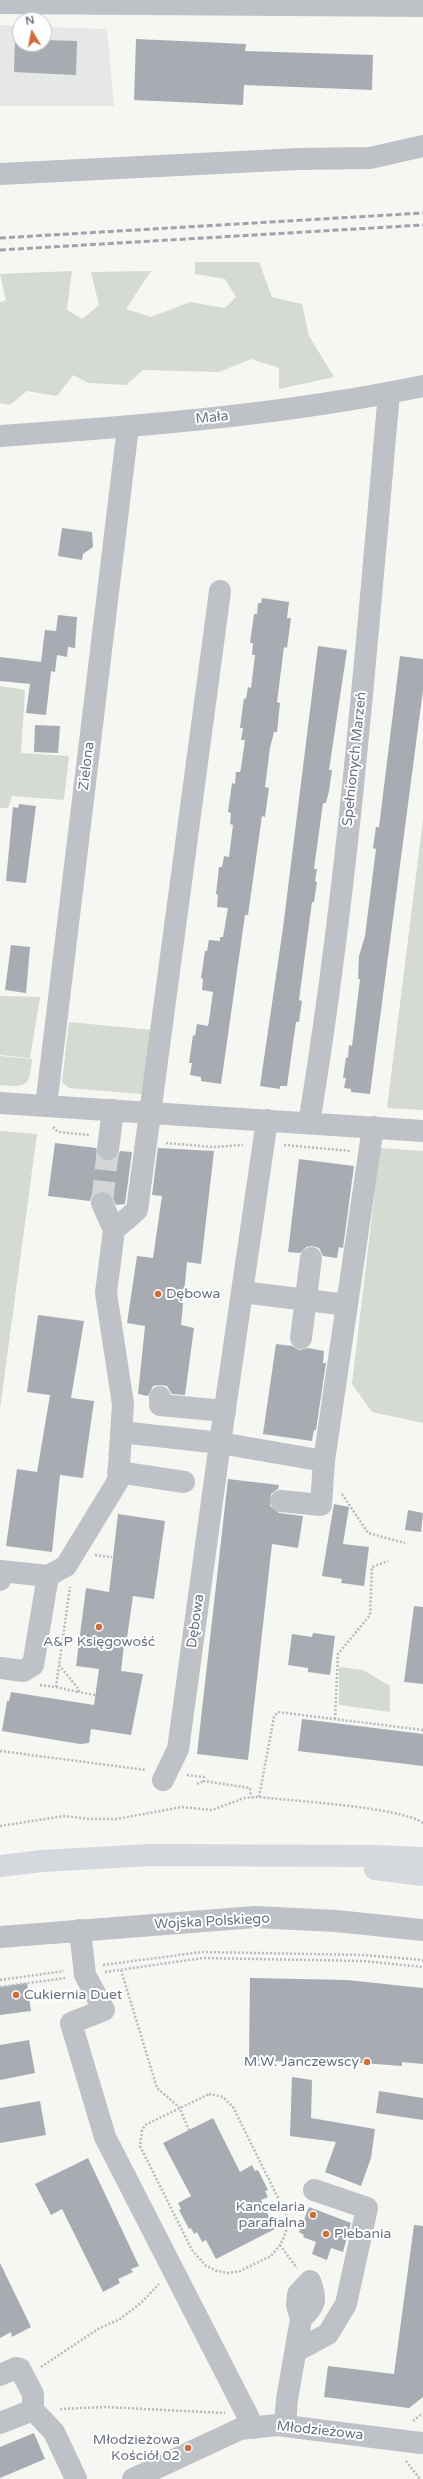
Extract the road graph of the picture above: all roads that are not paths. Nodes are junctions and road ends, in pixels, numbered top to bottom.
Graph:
1 (0, 3) edge
2 (423, 6) edge
3 (423, 146) edge
4 (0, 174) edge
5 (423, 386) edge
6 (389, 393) junction
7 (128, 427) junction
8 (0, 436) edge
9 (220, 591) dead end
10 (0, 1103) edge
11 (113, 1110) junction
12 (150, 1112) junction
13 (48, 1115) junction
14 (267, 1120) junction
15 (309, 1123) junction
16 (423, 1130) edge
17 (372, 1133) junction
18 (110, 1143) tunnel mouth
19 (102, 1203) tunnel mouth
20 (114, 1230) junction
21 (310, 1258) dead end
22 (242, 1292) junction
23 (305, 1300) junction
24 (347, 1305) junction
25 (301, 1338) dead end
26 (160, 1397) dead end
27 (225, 1411) junction
28 (121, 1432) junction
29 (220, 1444) junction
30 (324, 1462) junction
31 (118, 1472) junction
32 (184, 1482) dead end
33 (281, 1501) dead end
34 (48, 1576) junction
35 (0, 1580) edge
36 (0, 1668) edge
37 (165, 1776) road end
38 (311, 1857) junction
39 (423, 1858) edge
40 (0, 1866) edge
41 (423, 1875) edge
42 (80, 1930) junction
43 (423, 1930) edge
44 (0, 1937) edge
45 (314, 2190) dead end
46 (310, 2281) road end
47 (296, 2351) junction
48 (0, 2375) edge
49 (33, 2410) junction
50 (250, 2421) junction
51 (0, 2423) edge
52 (296, 2431) junction
53 (422, 2446) edge
54 (76, 2479) edge
55 (133, 2479) edge

1 - 2 street
3 - 4 street
5 - 6 street, Mała
6 - 7 street, Mała
6 - 15 street, Spełnionych Marzeń
7 - 8 street, Mała
7 - 13 street, Zielona
9 - 12 street
10 - 13 street
11 - 12 street
11 - 13 street
11 - 18 street
12 - 14 street
12 - 20 street
14 - 15 street
14 - 22 street, Dębowa
15 - 17 street
16 - 17 street
17 - 24 street
19 - 20 street
20 - 28 street
21 - 23 street
22 - 23 street
22 - 27 street, Dębowa
23 - 24 street
23 - 25 street
24 - 30 street
26 - 27 street
27 - 29 street, Dębowa
28 - 29 street
28 - 31 street
29 - 30 street
29 - 37 street, Dębowa
30 - 33 street
31 - 32 street
31 - 34 street
34 - 35 street
34 - 36 street
38 - 39 main road
38 - 40 main road
38 - 41 main road
42 - 43 street, Wojska Polskiego
42 - 44 street, Wojska Polskiego
42 - 50 street
45 - 47 street
46 - 47 street
47 - 52 street
48 - 49 street
49 - 51 street
49 - 54 street
50 - 52 street, Młodzieżowa
50 - 55 street, Młodzieżowa
52 - 53 street, Młodzieżowa

